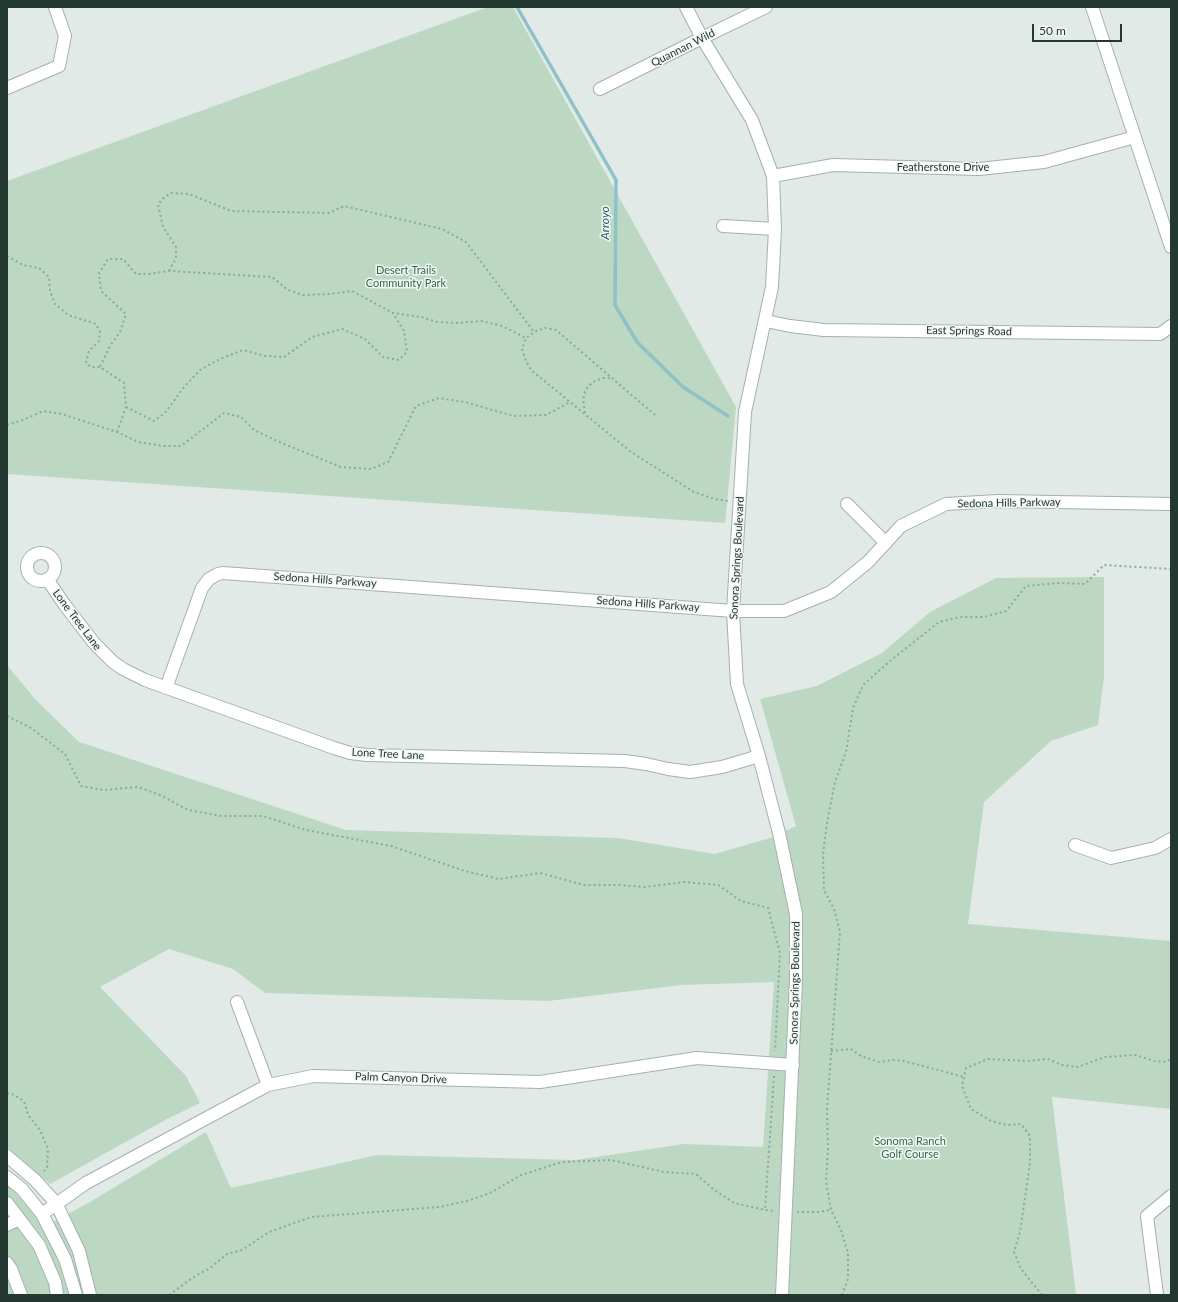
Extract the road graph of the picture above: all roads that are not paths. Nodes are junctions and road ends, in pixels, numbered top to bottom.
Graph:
1 (55, 7) edge
2 (686, 7) edge
3 (766, 7) edge
4 (1092, 7) edge
5 (702, 38) junction
6 (7, 88) edge
7 (600, 89) dead end
8 (1135, 137) junction
9 (773, 176) junction
10 (723, 226) dead end
11 (775, 229) junction
12 (1171, 247) edge
13 (766, 321) junction
14 (1171, 326) edge
15 (847, 504) dead end
16 (1171, 504) edge
17 (886, 543) junction
18 (47, 579) dead end
19 (733, 611) junction
20 (166, 688) junction
21 (759, 756) junction
22 (1171, 839) edge
23 (1075, 845) dead end
24 (237, 1002) dead end
25 (793, 1065) junction
26 (268, 1085) junction
27 (7, 1156) edge
28 (7, 1177) edge
29 (1171, 1196) edge
30 (7, 1203) edge
31 (56, 1203) junction
32 (42, 1214) junction
33 (19, 1219) junction
34 (7, 1225) edge
35 (7, 1263) edge
36 (21, 1295) edge
37 (57, 1295) edge
38 (76, 1295) edge
39 (90, 1295) edge
40 (782, 1295) edge
41 (1156, 1295) edge

1 - 6 street
2 - 5 street, Sonora Springs Boulevard
3 - 5 street, Quannan Wild
4 - 8 street
5 - 7 street, Quannan Wild
5 - 9 street, Sonora Springs Boulevard
8 - 9 street, Featherstone Drive
8 - 12 street
9 - 11 street, Sonora Springs Boulevard
10 - 11 street
11 - 13 street, Sonora Springs Boulevard
13 - 14 street, East Springs Road
13 - 19 street, Sonora Springs Boulevard
15 - 17 street
16 - 17 street, Sedona Hills Parkway
17 - 19 street, Sedona Hills Parkway
18 - 20 street, Lone Tree Lane
19 - 20 street, Sedona Hills Parkway
19 - 21 street, Sonora Springs Boulevard
20 - 21 street, Lone Tree Lane
21 - 25 street, Sonora Springs Boulevard
22 - 23 street
24 - 26 street
25 - 26 street, Palm Canyon Drive
25 - 40 street, Sonora Springs Boulevard
26 - 31 street, Palm Canyon Drive
27 - 31 street
28 - 32 street
29 - 41 street
30 - 33 street
31 - 32 street, Palm Canyon Drive
31 - 39 street
32 - 38 street
33 - 34 street
33 - 37 street
35 - 36 street

